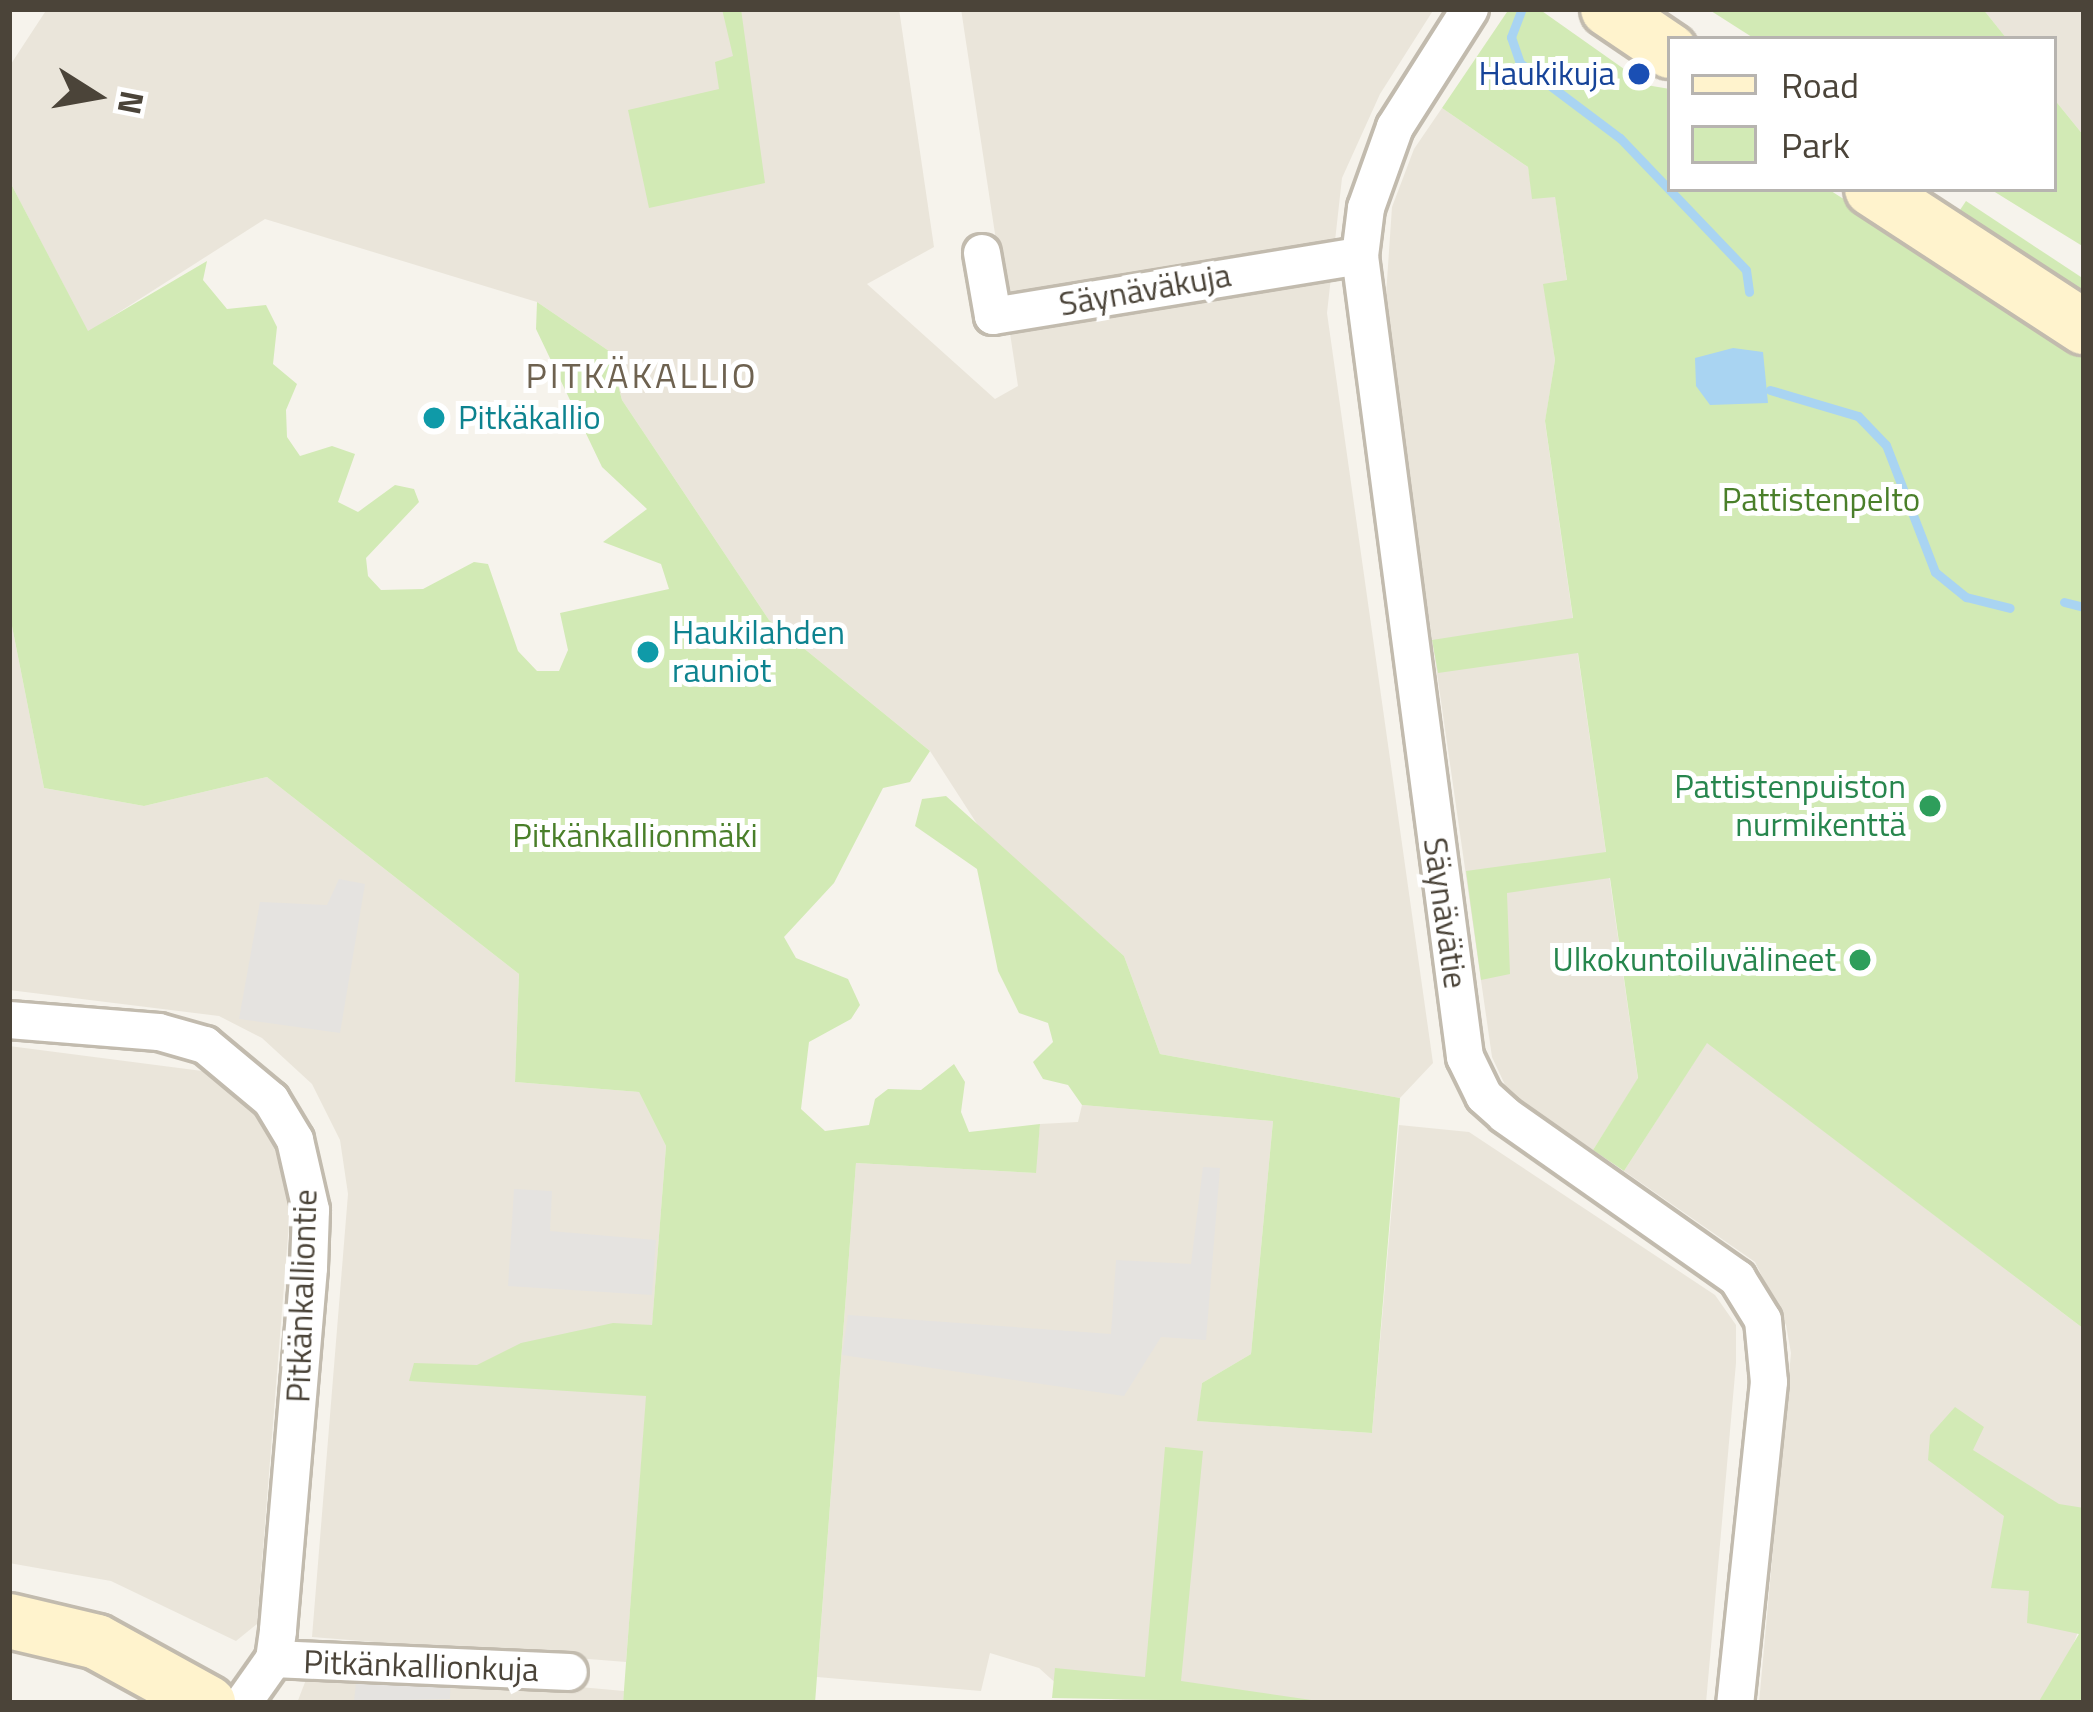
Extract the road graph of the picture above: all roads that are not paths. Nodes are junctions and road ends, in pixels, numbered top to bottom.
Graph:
1 (1470, 9) edge
2 (1608, 9) edge
3 (1667, 49) edge
4 (1877, 192) edge
5 (982, 253) dead end
6 (1360, 256) junction
7 (2084, 327) edge
8 (9, 1020) edge
9 (9, 1621) edge
10 (274, 1659) junction
11 (568, 1672) dead end
12 (208, 1703) edge
13 (243, 1703) edge
14 (1735, 1703) edge

1 - 6 street, Säynävätie
2 - 3 street
4 - 7 street
5 - 6 street, Säynäväkuja
6 - 14 street, Säynävätie
8 - 10 street, Pitkänkalliontie
9 - 12 street
10 - 11 street, Pitkänkallionkuja
10 - 13 street

